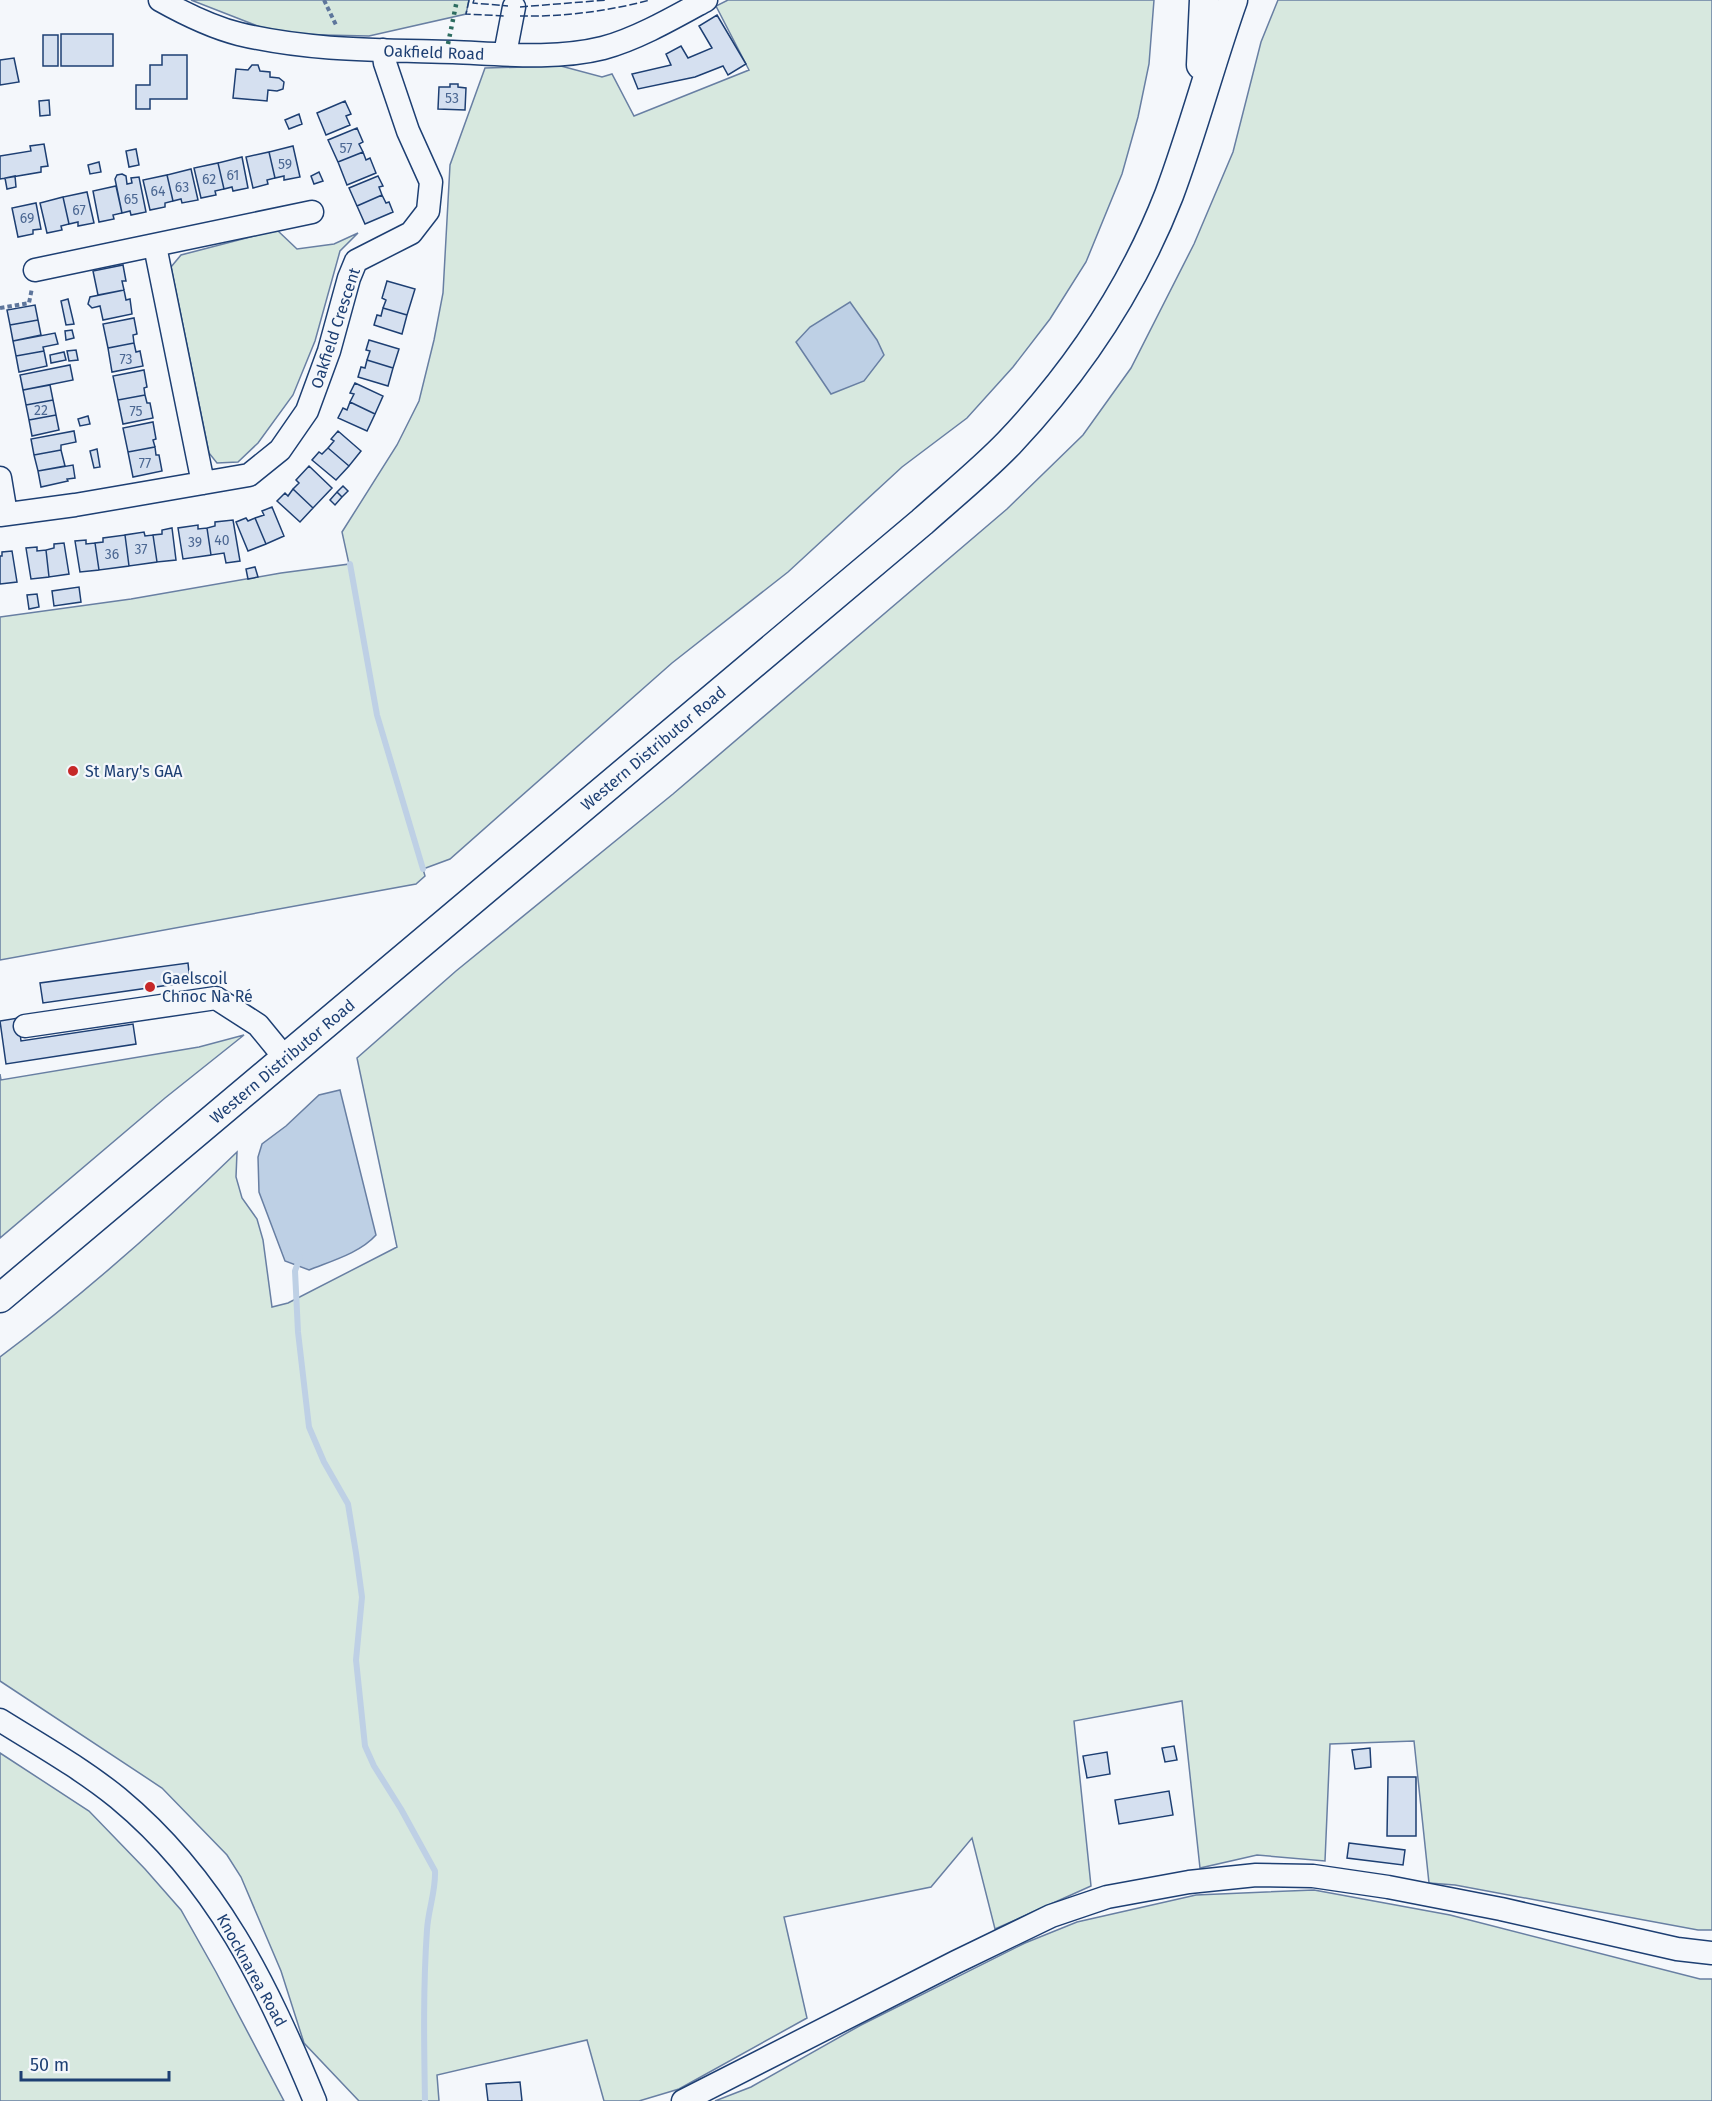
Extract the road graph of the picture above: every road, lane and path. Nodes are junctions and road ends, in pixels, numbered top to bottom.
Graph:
1 (160, 0) edge
2 (324, 0) edge
3 (706, 0) edge
4 (1204, 0) edge
5 (1233, 0) edge
6 (514, 7) dead end
7 (343, 48) junction
8 (383, 50) junction
9 (506, 54) junction
10 (1196, 111) junction
11 (312, 212) dead end
12 (155, 246) junction
13 (35, 270) joint
14 (0, 308) edge
15 (0, 478) edge
16 (203, 483) junction
17 (3, 515) edge
18 (25, 1026) dead end
19 (285, 1058) junction
20 (0, 1298) edge
21 (0, 1720) edge
22 (1712, 1953) edge
23 (315, 2101) edge
24 (683, 2101) edge

1 - 7 street, Oakfield Road
2 - 7 path
3 - 9 street, Oakfield Road
4 - 10 main road, Western Distributor Road
5 - 10 main road, Western Distributor Road
6 - 9 street
7 - 8 street, Oakfield Road
8 - 9 street, Oakfield Road
8 - 16 street, Oakfield Crescent
10 - 19 main road, Western Distributor Road
11 - 12 street
12 - 13 street
12 - 16 street
13 - 14 path
15 - 17 street, Oakfield Crescent
16 - 17 street, Oakfield Crescent
18 - 19 street
19 - 20 main road, Western Distributor Road
21 - 23 street, Knocknarea Road
22 - 24 street

